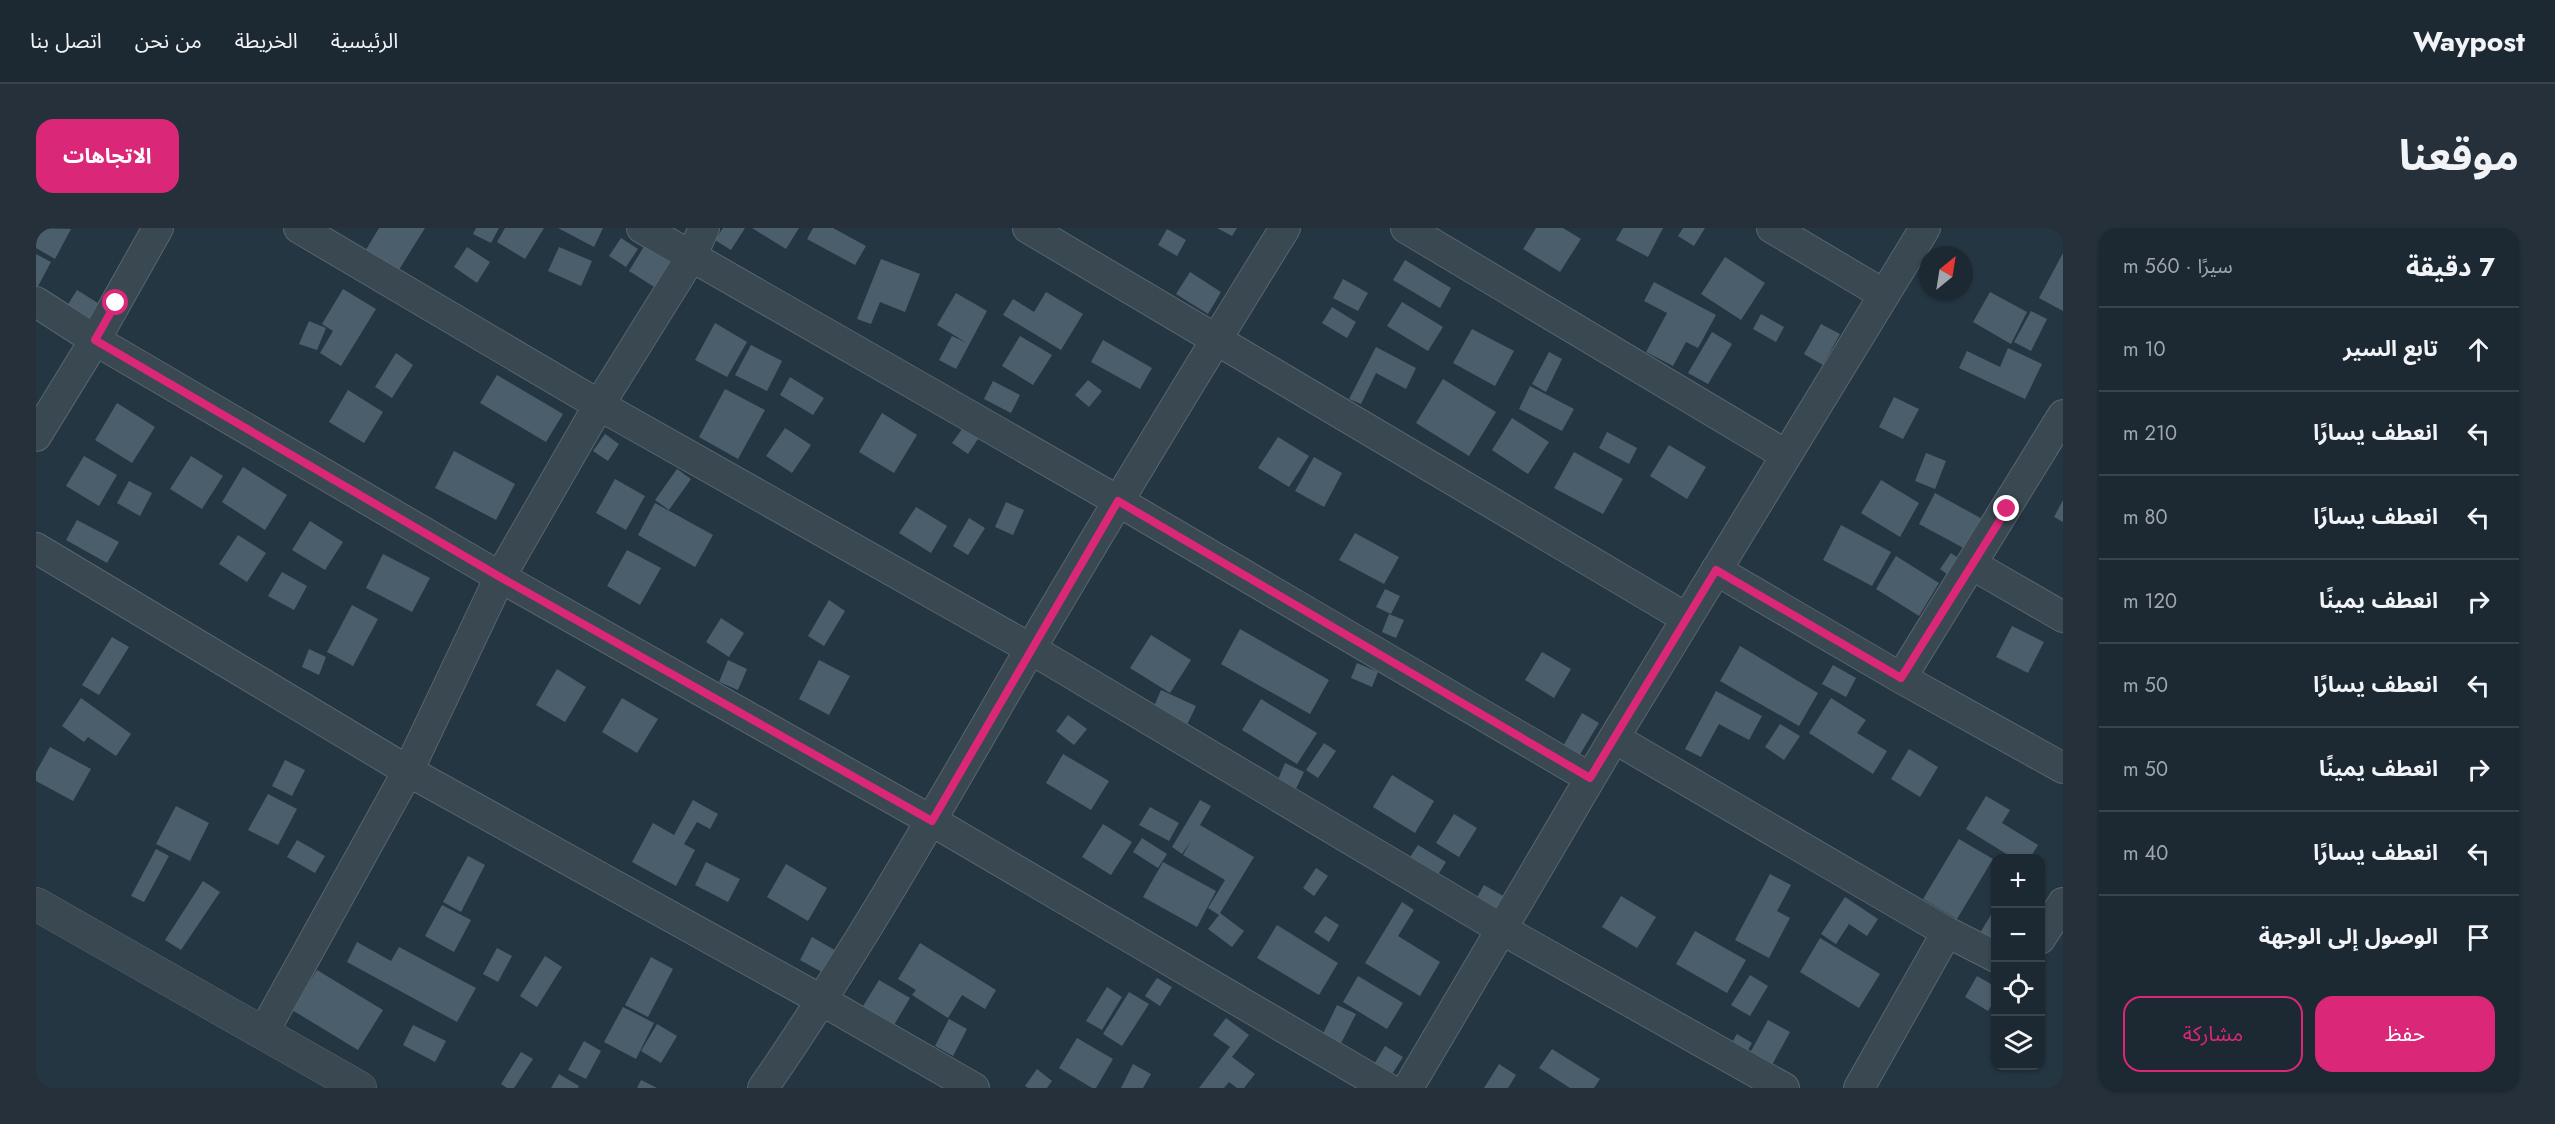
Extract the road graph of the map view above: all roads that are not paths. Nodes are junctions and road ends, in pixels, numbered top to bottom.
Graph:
1 (158, 228) edge
2 (299, 228) edge
3 (642, 228) edge
4 (704, 228) edge
5 (1028, 228) edge
6 (1285, 228) edge
7 (1406, 228) edge
8 (1772, 228) edge
9 (1925, 228) edge
10 (691, 257) junction
11 (1883, 294) junction
12 (36, 302) edge
13 (1216, 339) junction
14 (95, 340) junction
15 (599, 405) junction
16 (2063, 415) edge
17 (36, 436) edge
18 (1786, 455) junction
19 (1118, 501) junction
20 (36, 548) edge
21 (1973, 565) junction
22 (1716, 570) junction
23 (500, 577) junction
24 (2063, 617) edge
25 (1686, 618) junction
26 (1031, 649) junction
27 (1901, 678) junction
28 (1614, 738) junction
29 (2063, 768) edge
30 (408, 771) junction
31 (1590, 778) junction
32 (932, 821) junction
33 (2063, 903) edge
34 (36, 904) edge
35 (1503, 930) junction
36 (2045, 931) edge
37 (1947, 932) junction
38 (1991, 955) edge
39 (823, 1001) junction
40 (263, 1033) junction
41 (360, 1088) edge
42 (763, 1088) edge
43 (974, 1088) edge
44 (1387, 1088) edge
45 (1408, 1088) edge
46 (1784, 1088) edge
47 (1859, 1088) edge

1 - 14 street
2 - 15 street
3 - 10 street
4 - 10 street
5 - 13 street
6 - 13 street
7 - 18 street
8 - 11 street
9 - 11 street
10 - 15 street
10 - 19 street
11 - 18 street
12 - 14 street
13 - 19 street
13 - 25 street
14 - 17 street
14 - 23 street
15 - 23 street
15 - 26 street
16 - 21 street
18 - 22 street
19 - 26 street
19 - 31 street
20 - 30 street
21 - 24 street
21 - 27 street
22 - 25 street
22 - 27 street
23 - 30 street
23 - 32 street
25 - 28 street
26 - 32 street
26 - 35 street
27 - 29 street
28 - 31 street
28 - 37 street
30 - 39 street
30 - 40 street
31 - 35 street
32 - 39 street
32 - 44 street
33 - 36 street
34 - 40 street
35 - 45 street
35 - 46 street
37 - 38 street
37 - 47 street
39 - 42 street
39 - 43 street
40 - 41 street

